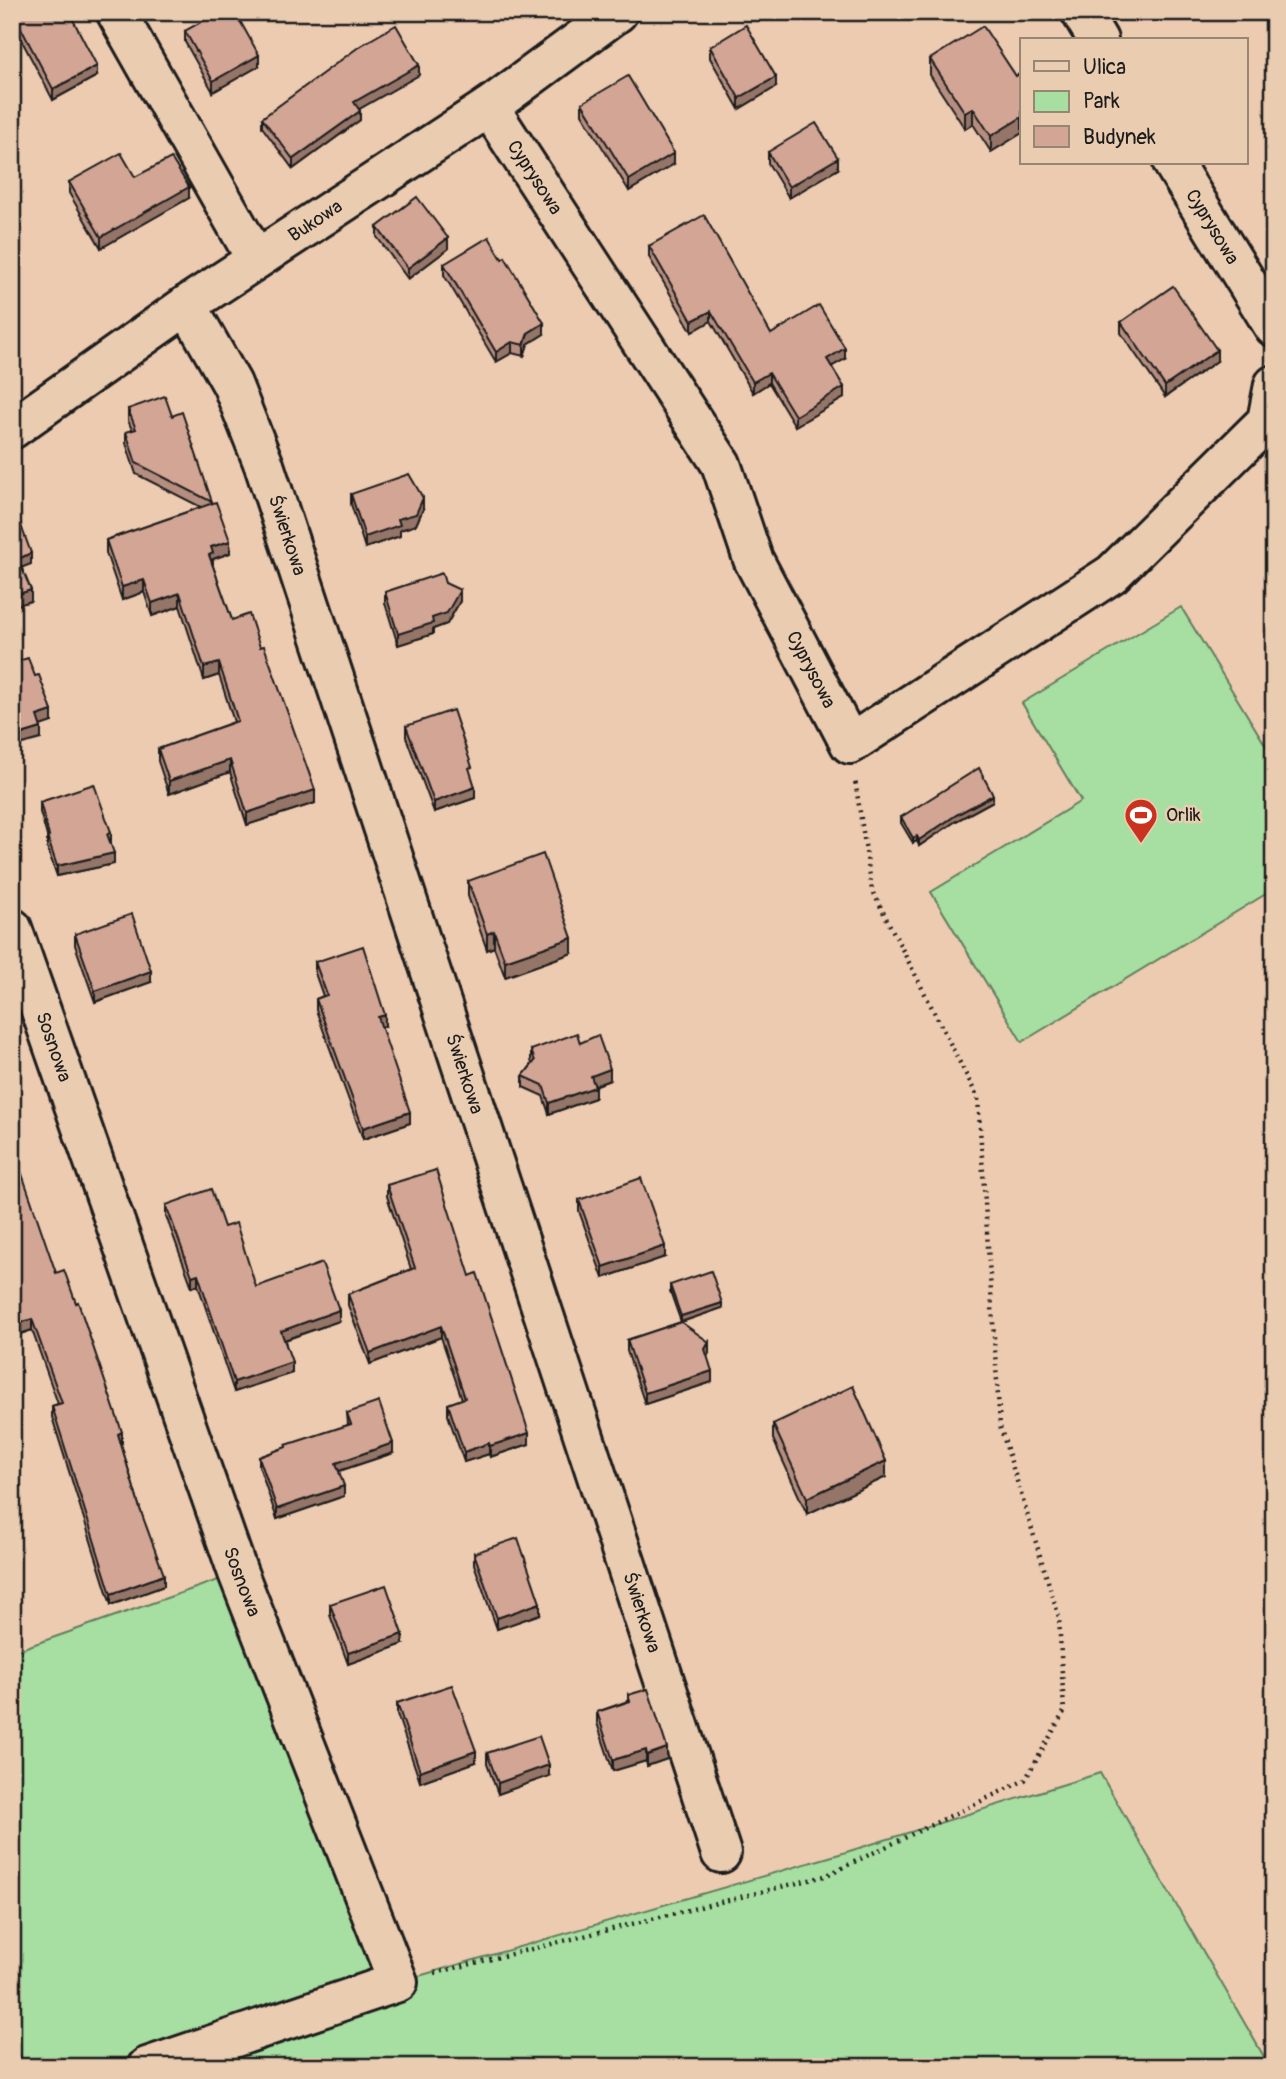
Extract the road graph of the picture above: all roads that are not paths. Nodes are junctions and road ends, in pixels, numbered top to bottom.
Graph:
1 (116, 12) edge
2 (618, 12) edge
3 (1081, 12) edge
4 (1097, 38) edge
5 (489, 107) junction
6 (1174, 164) edge
7 (256, 259) junction
8 (187, 305) junction
9 (1274, 327) edge
10 (1274, 385) edge
11 (12, 429) edge
12 (12, 928) edge
13 (721, 1853) dead end
14 (147, 2067) edge

1 - 7 street
2 - 5 street, Bukowa
3 - 4 street
5 - 7 street, Bukowa
5 - 10 street, Cyprysowa
6 - 9 street, Cyprysowa
7 - 8 street, Bukowa
8 - 11 street, Bukowa
8 - 13 street, Świerkowa
12 - 14 street, Sosnowa

